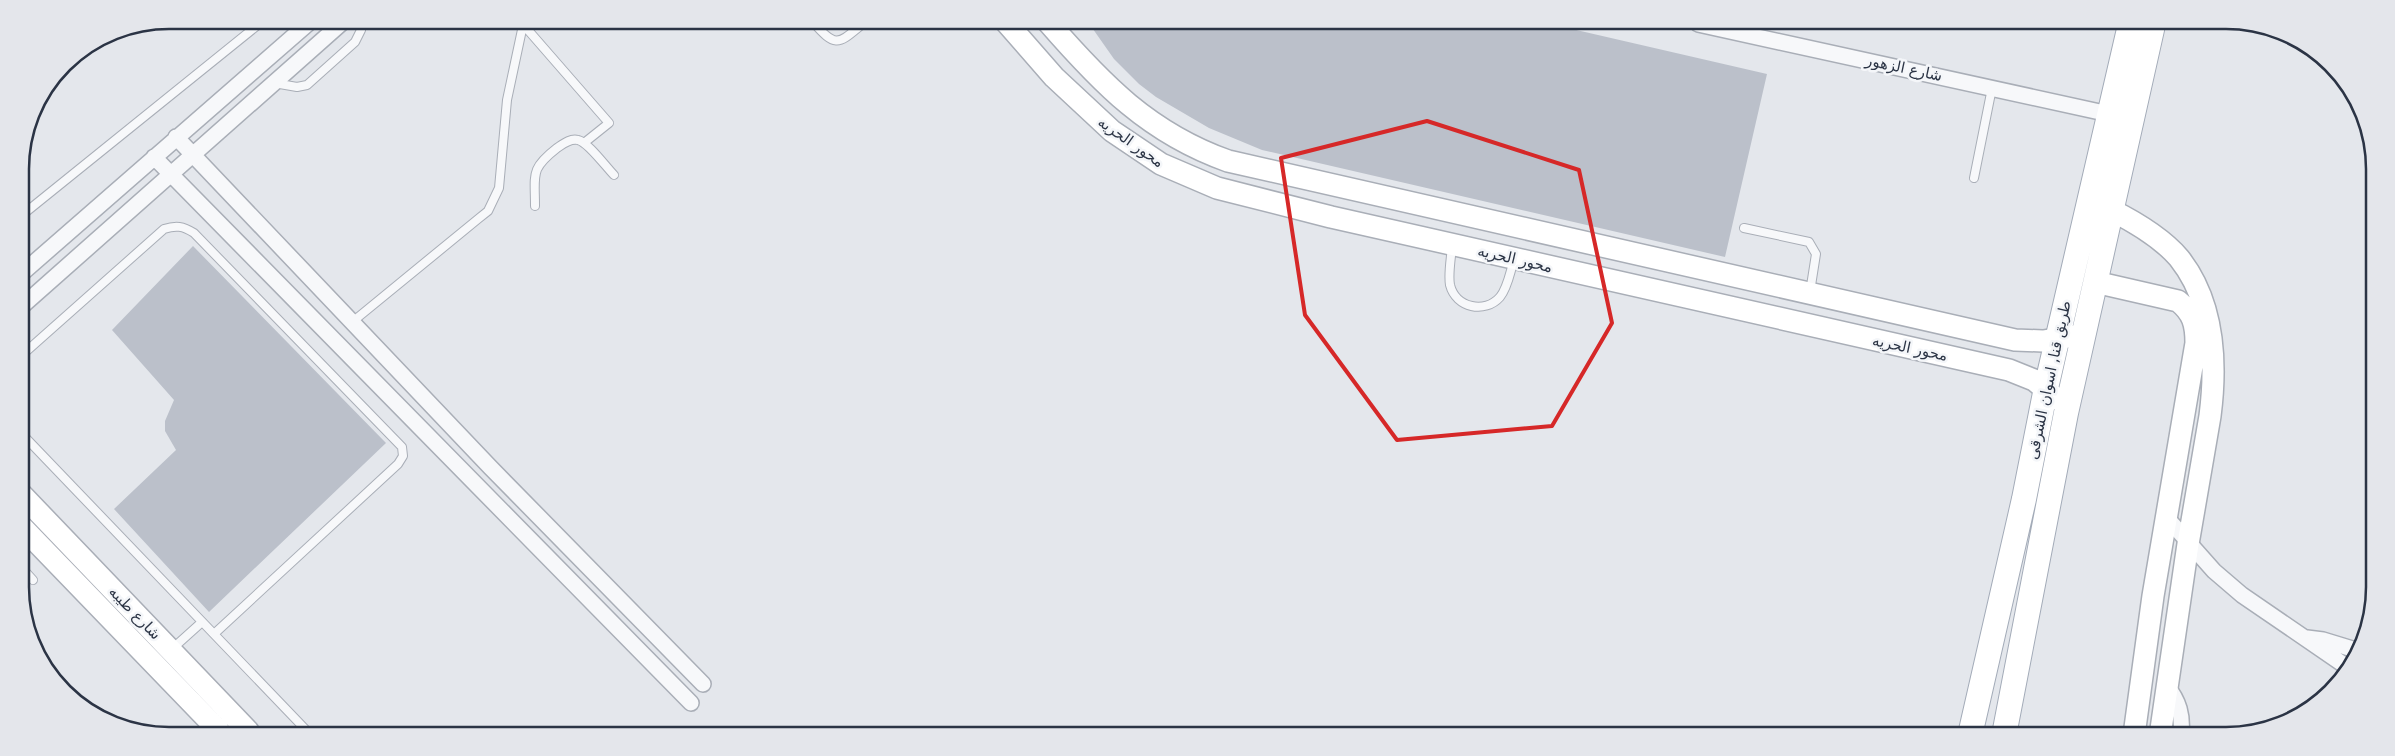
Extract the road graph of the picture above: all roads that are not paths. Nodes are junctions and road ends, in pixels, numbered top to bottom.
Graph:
1 (253, 29) edge
2 (302, 29) edge
3 (335, 29) edge
4 (361, 29) edge
5 (520, 29) edge
6 (526, 29) edge
7 (819, 29) edge
8 (856, 29) edge
9 (1012, 29) edge
10 (1054, 29) edge
11 (1721, 29) edge
12 (2129, 29) edge
13 (2153, 29) edge
14 (274, 83) junction
15 (1992, 88) junction
16 (2109, 114) junction
17 (176, 137) junction
18 (584, 143) junction
19 (193, 156) junction
20 (154, 157) junction
21 (173, 174) junction
22 (614, 175) dead end
23 (1974, 178) dead end
24 (535, 206) dead end
25 (29, 210) edge
26 (2110, 210) junction
27 (1744, 228) dead end
28 (1452, 244) junction
29 (1514, 258) junction
30 (29, 267) edge
31 (2095, 282) junction
32 (1810, 294) junction
33 (29, 300) edge
34 (351, 323) junction
35 (2203, 330) junction
36 (2084, 333) junction
37 (2057, 339) junction
38 (29, 349) edge
39 (2046, 388) junction
40 (2066, 413) junction
41 (29, 441) edge
42 (29, 502) edge
43 (2167, 518) junction
44 (29, 533) edge
45 (2188, 544) junction
46 (29, 576) edge
47 (33, 580) dead end
48 (202, 622) junction
49 (214, 634) junction
50 (2304, 638) junction
51 (2352, 649) edge
52 (178, 658) junction
53 (2343, 664) edge
54 (170, 680) junction
55 (703, 684) dead end
56 (2166, 685) junction
57 (691, 703) dead end
58 (215, 727) edge
59 (244, 727) edge
60 (303, 727) edge
61 (1972, 727) edge
62 (2006, 727) edge
63 (2135, 727) edge
64 (2161, 727) edge
65 (2181, 727) edge

1 - 25 lane
2 - 17 street
3 - 14 street
4 - 14 lane
5 - 34 lane
6 - 18 lane
7 - 8 lane
9 - 28 main road, محور الحريه
10 - 32 main road, محور الحريه
11 - 15 street, شارع الزهور
12 - 16 main road, طريق قنا, اسوان الشرقى
13 - 26 main road, طريق قنا, اسوان الشرقى
14 - 19 street
15 - 16 street, شارع الزهور
15 - 23 lane
16 - 37 main road, طريق قنا, اسوان الشرقى
17 - 19 street
17 - 20 street
18 - 22 lane
18 - 24 lane
19 - 21 street
19 - 34 street
20 - 21 street
20 - 30 street
21 - 33 street
21 - 57 street
26 - 31 main road, طريق قنا, اسوان الشرقى
26 - 35 main road
27 - 32 lane
28 - 29 main road, محور الحريه
28 - 29 lane
29 - 39 main road, محور الحريه
31 - 35 main road
31 - 36 main road, طريق قنا, اسوان الشرقى
32 - 37 main road, محور الحريه
34 - 55 street
35 - 43 main road
35 - 45 main road
36 - 37 main road, محور الحريه
36 - 40 main road, طريق قنا, اسوان الشرقى
37 - 39 main road, طريق قنا, اسوان الشرقى
38 - 49 lane
39 - 40 main road, محور الحريه
39 - 61 main road, طريق قنا, اسوان الشرقى
40 - 62 main road, طريق قنا, اسوان الشرقى
41 - 48 lane
42 - 52 main road, شارع طيبه
43 - 45 street
43 - 63 main road
44 - 54 main road, شارع طيبه
45 - 50 street
45 - 56 main road
46 - 47 lane
48 - 49 lane
48 - 52 lane
49 - 60 lane
50 - 51 street
50 - 53 street
52 - 54 street
52 - 59 main road, شارع طيبه
54 - 58 main road, شارع طيبه
56 - 64 main road
56 - 65 street

